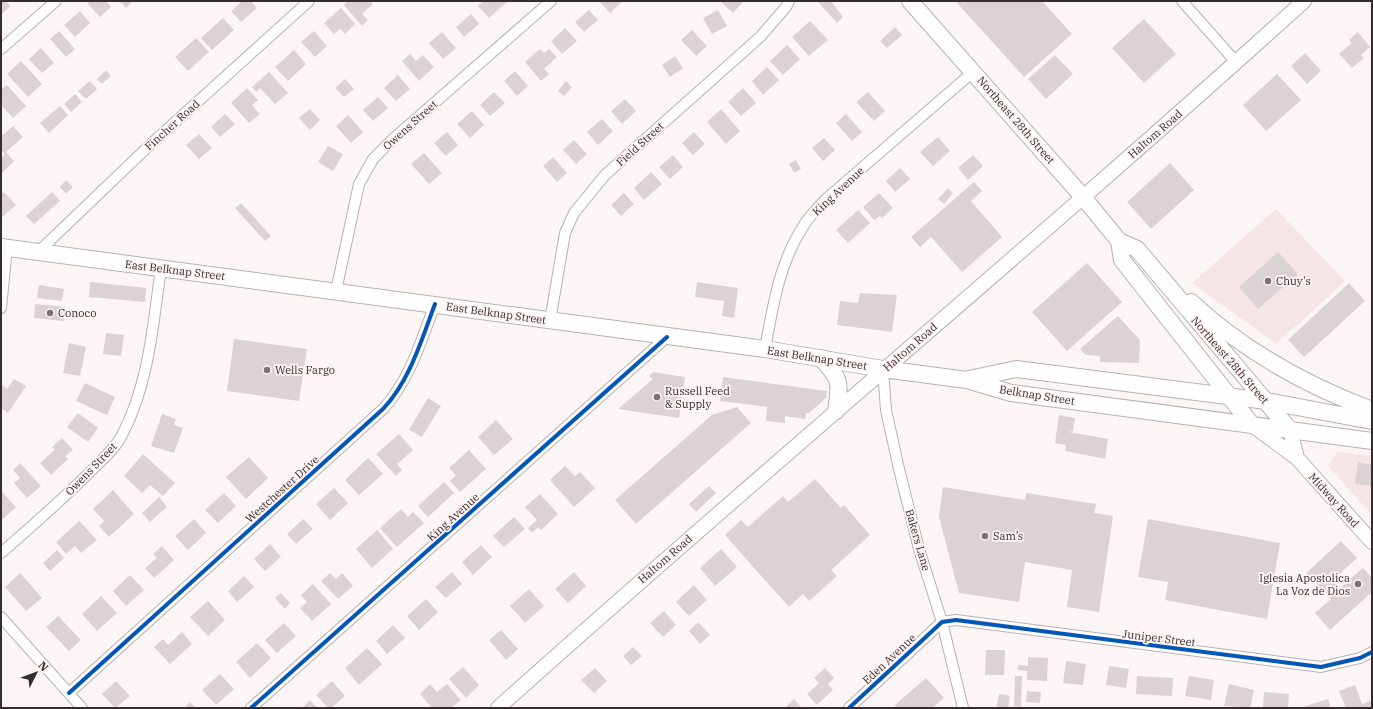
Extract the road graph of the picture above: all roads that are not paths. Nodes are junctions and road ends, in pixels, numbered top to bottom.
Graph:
1 (56, 1) edge
2 (309, 1) edge
3 (551, 1) edge
4 (789, 1) edge
5 (910, 1) edge
6 (1182, 1) edge
7 (1304, 1) edge
8 (1, 49) edge
9 (1236, 62) junction
10 (973, 72) junction
11 (1083, 197) junction
12 (1119, 241) junction
13 (4, 248) edge
14 (38, 252) junction
15 (1149, 263) junction
16 (161, 268) junction
17 (336, 291) junction
18 (435, 304) junction
19 (1, 308) edge
20 (550, 321) junction
21 (1201, 326) junction
22 (666, 338) junction
23 (1184, 340) junction
24 (765, 349) junction
25 (1196, 354) junction
26 (820, 358) junction
27 (883, 370) junction
28 (967, 380) junction
29 (1191, 392) junction
30 (1230, 397) junction
31 (1266, 401) junction
32 (1372, 410) edge
33 (836, 411) junction
34 (1372, 421) edge
35 (1252, 425) junction
36 (1290, 430) junction
37 (1372, 441) edge
38 (1296, 458) junction
39 (1372, 542) edge
40 (1, 553) edge
41 (1, 617) edge
42 (942, 622) junction
43 (1372, 652) edge
44 (69, 694) junction
45 (82, 708) edge
46 (251, 708) edge
47 (498, 708) edge
48 (849, 708) edge
49 (963, 708) edge

1 - 8 street
2 - 14 street, Fincher Road
3 - 17 street, Owens Street
4 - 20 street, Field Street
5 - 10 main road, Northeast 28th Street
6 - 9 street
7 - 9 main road, Haltom Road
9 - 11 main road, Haltom Road
10 - 11 main road, Northeast 28th Street
10 - 24 street, King Avenue
11 - 12 main road, Northeast 28th Street
11 - 27 main road, Haltom Road
12 - 15 main road, Northeast 28th Street
12 - 23 main road, Northeast 28th Street
13 - 14 main road, East Belknap Street
13 - 19 street
14 - 16 main road, East Belknap Street
15 - 21 main road, Northeast 28th Street
15 - 32 main road
16 - 17 main road, East Belknap Street
16 - 40 street, Owens Street
17 - 18 main road, East Belknap Street
18 - 20 main road, East Belknap Street
18 - 44 street, Westchester Drive
20 - 22 main road, East Belknap Street
21 - 23 main road
21 - 31 main road, Northeast 28th Street
22 - 24 main road, East Belknap Street
22 - 46 street, King Avenue
23 - 25 main road, Northeast 28th Street
24 - 26 main road, East Belknap Street
25 - 29 main road
25 - 30 main road, Northeast 28th Street
26 - 27 main road, East Belknap Street
26 - 33 main road
27 - 28 main road, East Belknap Street
27 - 33 main road, Haltom Road
27 - 42 street, Bakers Lane
28 - 29 main road, Belknap Street
28 - 35 main road, Belknap Street
29 - 30 main road, Belknap Street
30 - 31 main road, Belknap Street
30 - 35 main road, Northeast 28th Street
31 - 34 main road, Belknap Street
31 - 36 main road, Northeast 28th Street
33 - 47 main road, Haltom Road
35 - 36 main road, Belknap Street
35 - 38 main road, Midway Road
36 - 37 main road, Belknap Street
36 - 38 main road
38 - 39 main road, Midway Road
41 - 44 street
42 - 43 street, Juniper Street
42 - 48 street, Eden Avenue
42 - 49 street, Bakers Lane
44 - 45 street

